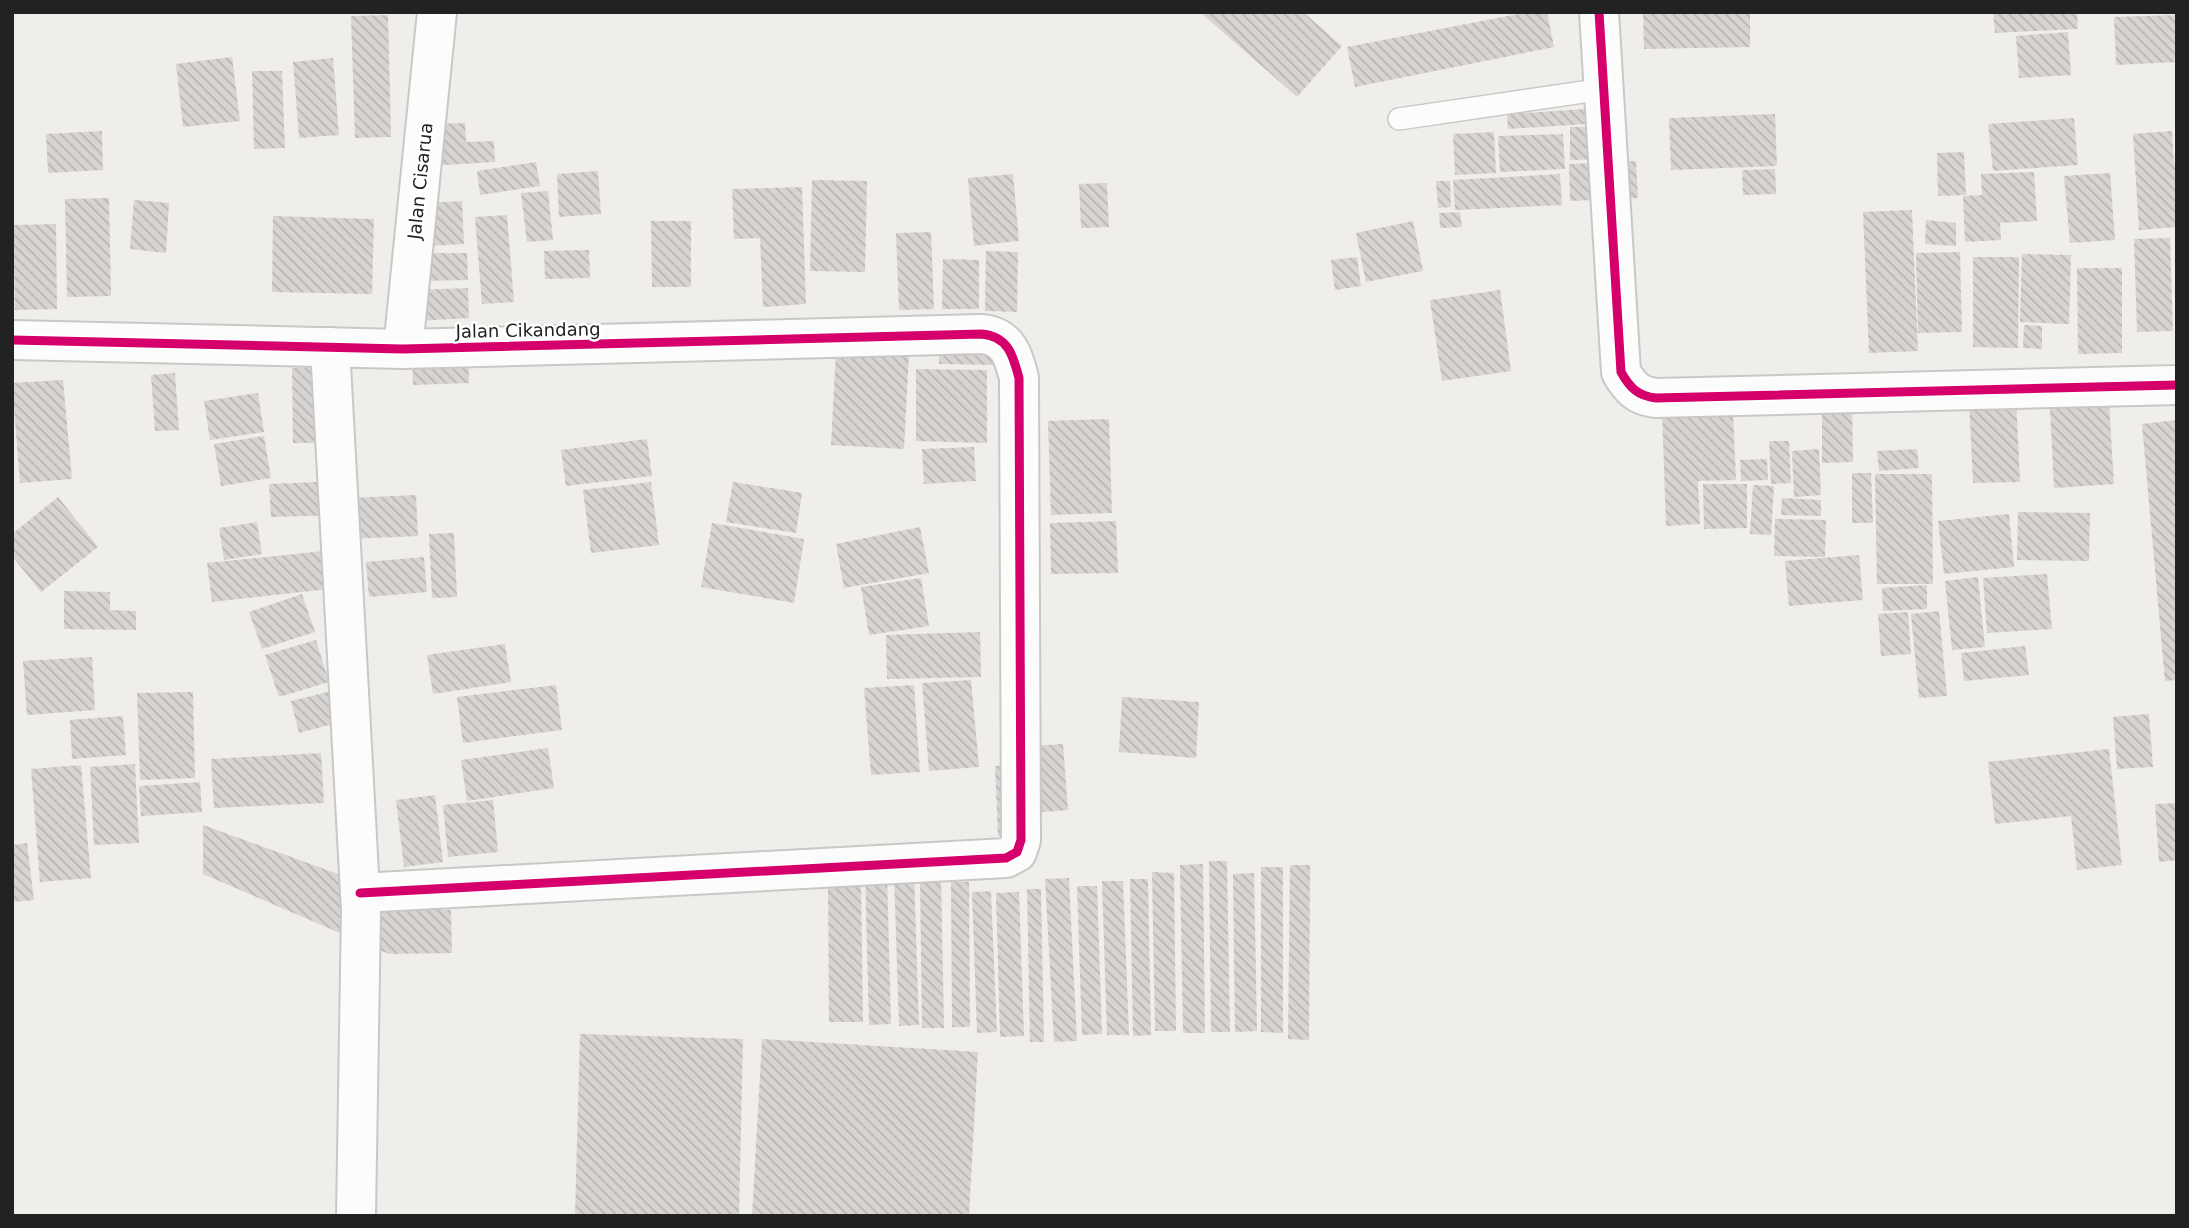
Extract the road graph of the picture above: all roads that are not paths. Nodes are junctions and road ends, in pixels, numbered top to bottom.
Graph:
1 (437, 12) edge
2 (1599, 12) edge
3 (1604, 89) junction
4 (1399, 119) dead end
5 (12, 340) edge
6 (330, 347) junction
7 (403, 349) junction
8 (2177, 385) edge
9 (360, 893) junction
10 (356, 1216) edge

1 - 7 street, Jalan Cisarua
2 - 3 street
3 - 4 lane
3 - 8 street
5 - 6 street, Jalan Cikandang
6 - 7 street, Jalan Cikandang
6 - 9 street
7 - 9 street, Jalan Cikandang
9 - 10 street

